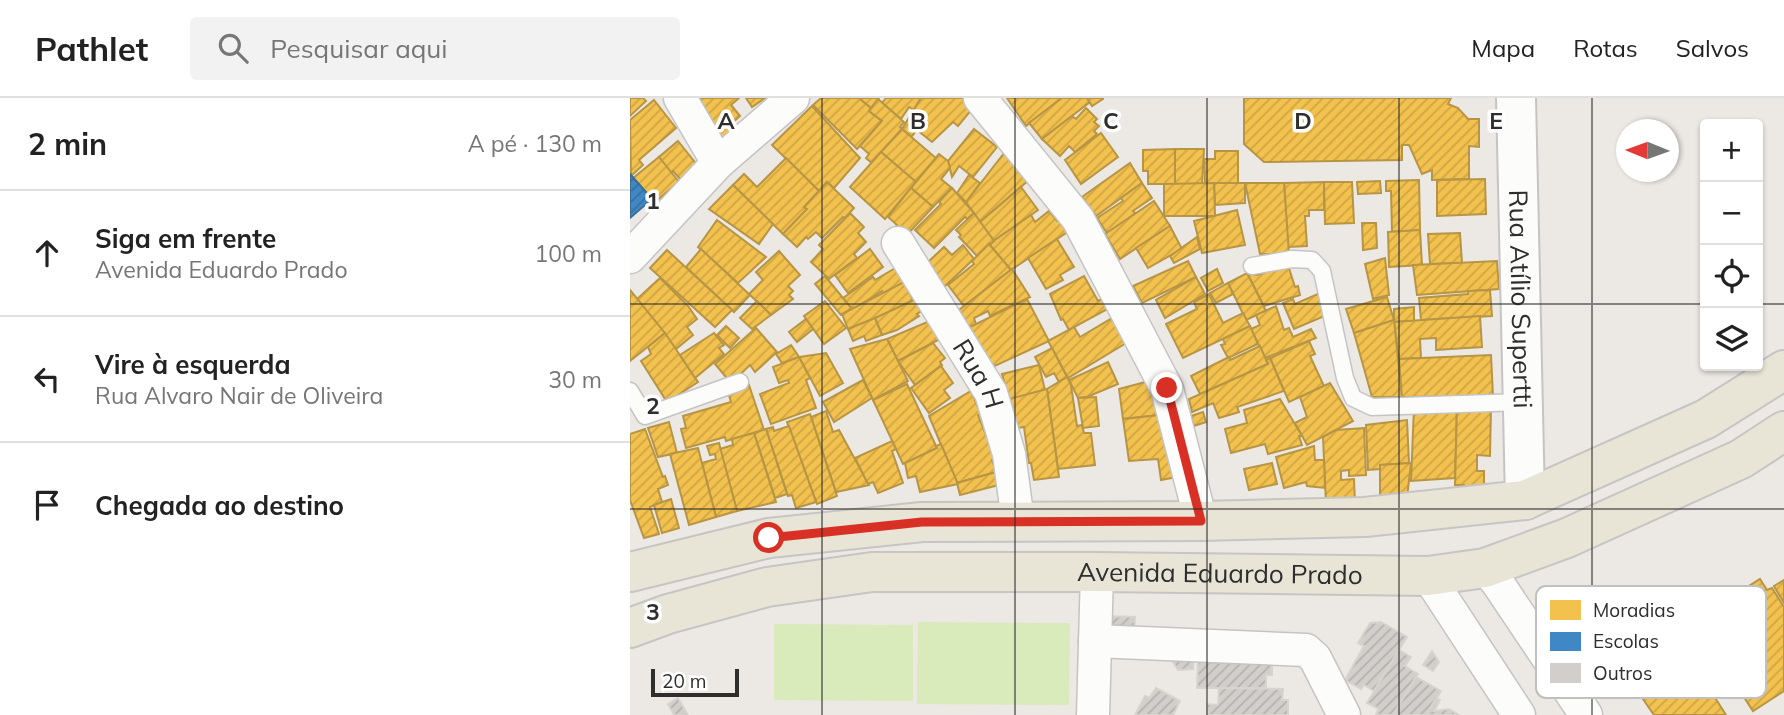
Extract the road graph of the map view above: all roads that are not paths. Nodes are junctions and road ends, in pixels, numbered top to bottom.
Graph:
1 (680, 98) edge
2 (793, 98) edge
3 (979, 98) edge
4 (1517, 98) edge
5 (718, 163) junction
6 (898, 243) dead end
7 (630, 257) edge
8 (1252, 266) dead end
9 (1784, 370) edge
10 (740, 382) dead end
11 (630, 391) edge
12 (1522, 402) junction
13 (1784, 432) edge
14 (1525, 500) junction
15 (1018, 521) junction
16 (1201, 521) junction
17 (1485, 568) junction
18 (630, 572) edge
19 (1097, 572) junction
20 (1428, 576) junction
21 (630, 628) edge
22 (1095, 632) junction
23 (1536, 640) edge
24 (1575, 698) edge
25 (1093, 715) edge
26 (1344, 715) edge
27 (1519, 715) edge
28 (1586, 715) edge

1 - 5 street
2 - 5 street
3 - 16 street
4 - 12 street, Rua Atílio Supertti
5 - 7 street
6 - 15 street, Rua H
8 - 12 lane
9 - 14 main road, Avenida Eduardo Prado
10 - 11 lane
12 - 14 street, Rua Atílio Supertti
13 - 17 main road, Avenida Eduardo Prado
14 - 16 main road, Avenida Eduardo Prado
15 - 16 main road, Avenida Eduardo Prado
15 - 18 main road, Avenida Eduardo Prado
17 - 20 main road, Avenida Eduardo Prado
17 - 23 street
19 - 20 main road, Avenida Eduardo Prado
19 - 21 main road, Avenida Eduardo Prado
19 - 22 street
20 - 27 street
22 - 25 street
22 - 26 street
24 - 28 street

